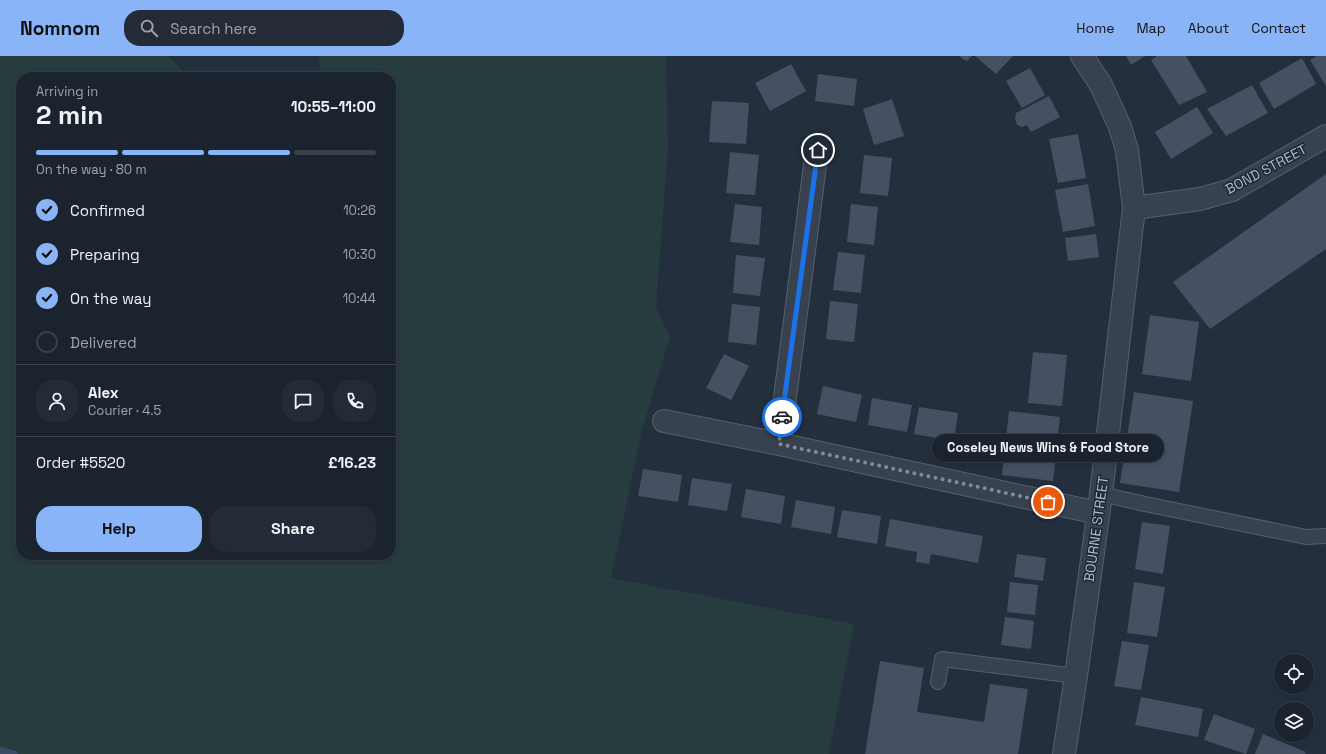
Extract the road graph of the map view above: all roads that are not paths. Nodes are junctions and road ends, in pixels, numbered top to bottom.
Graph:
1 (1082, 56) edge
2 (1326, 136) edge
3 (818, 150) dead end
4 (1134, 208) junction
5 (664, 422) dead end
6 (779, 444) junction
7 (1100, 503) junction
8 (1326, 536) edge
9 (1076, 676) junction
10 (938, 682) dead end
11 (1064, 754) edge

1 - 4 street, BOURNE STREET
2 - 4 street, BOND STREET
3 - 6 street
4 - 7 street, BOURNE STREET
5 - 6 street
6 - 7 street
7 - 8 lane
7 - 9 street, BOURNE STREET
9 - 10 lane
9 - 11 street, BOURNE STREET

